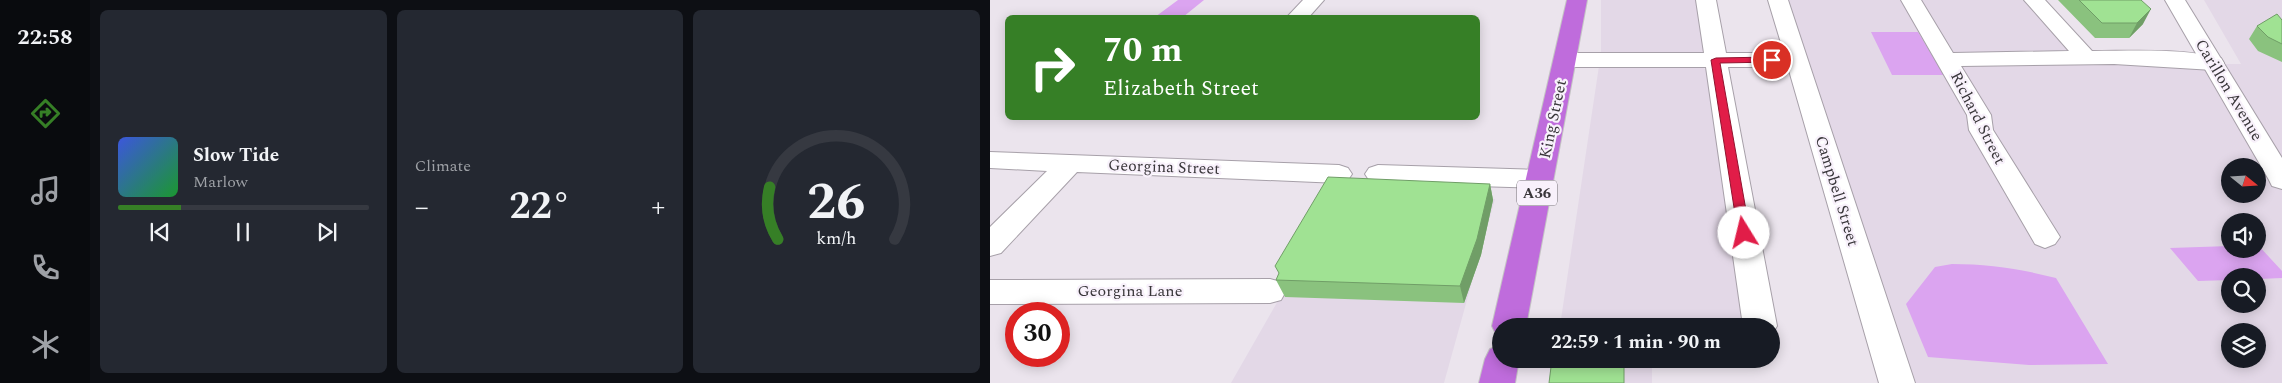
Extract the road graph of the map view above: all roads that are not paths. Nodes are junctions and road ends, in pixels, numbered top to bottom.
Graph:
1 (1314, 0) edge
2 (1577, 0) edge
3 (1706, 0) edge
4 (1778, 0) edge
5 (1911, 0) edge
6 (2034, 0) edge
7 (2175, 0) edge
8 (1299, 15) edge
9 (2088, 59) junction
10 (1566, 60) junction
11 (1716, 60) junction
12 (1796, 60) junction
13 (1948, 60) junction
14 (2213, 63) junction
15 (990, 160) edge
16 (1070, 163) junction
17 (1339, 174) dead end
18 (1378, 174) dead end
19 (1540, 179) junction
20 (2282, 180) edge
21 (2045, 237) dead end
22 (990, 245) edge
23 (1270, 291) dead end
24 (990, 292) edge
25 (1511, 318) edge
26 (1759, 318) edge
27 (1500, 368) edge
28 (1497, 383) edge
29 (1897, 383) edge

1 - 8 street
2 - 10 highway, King Street / A36
3 - 11 street
4 - 12 street, Campbell Street
5 - 13 street, Richard Street
6 - 9 street
7 - 14 street, Carillon Avenue
9 - 13 street
9 - 14 street
10 - 11 street
10 - 19 highway, King Street / A36
11 - 12 street
11 - 26 street
12 - 29 street, Campbell Street
13 - 21 street, Richard Street
14 - 20 street, Carillon Avenue
15 - 16 street, Georgina Street
16 - 17 street, Georgina Street
16 - 22 street
18 - 19 street
19 - 25 highway, King Street / A36
23 - 24 street, Georgina Lane
27 - 28 highway

